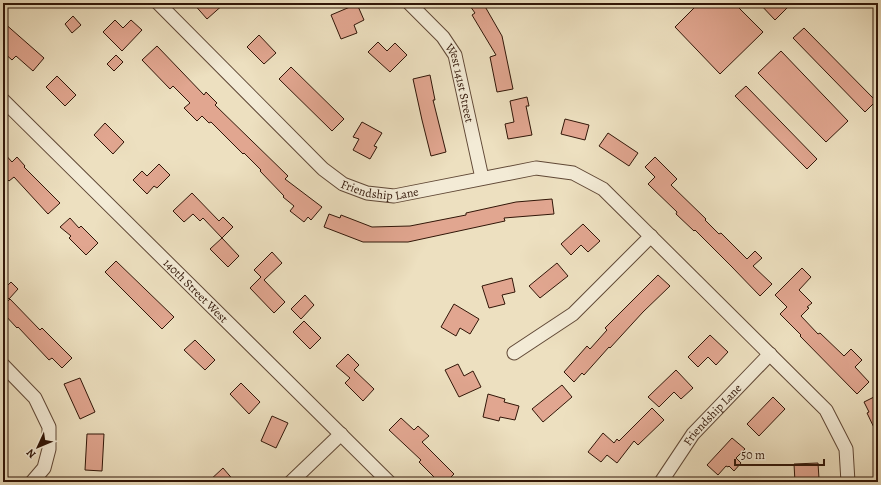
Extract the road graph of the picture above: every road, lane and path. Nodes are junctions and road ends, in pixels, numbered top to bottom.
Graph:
1 (158, 3) edge
2 (409, 3) edge
3 (3, 100) edge
4 (482, 178) junction
5 (651, 236) junction
6 (514, 353) dead end
7 (770, 354) junction
8 (3, 364) edge
9 (341, 434) junction
10 (32, 482) edge
11 (291, 482) edge
12 (389, 482) edge
13 (662, 482) edge
14 (848, 482) edge

1 - 4 street, Friendship Lane
2 - 4 street, West 141st Street
3 - 9 street, 140th Street West
4 - 5 street, Friendship Lane
5 - 6 street
5 - 7 street, Friendship Lane
7 - 13 street, Friendship Lane
7 - 14 street, Friendship Lane
8 - 10 street
9 - 11 street
9 - 12 street, 140th Street West

